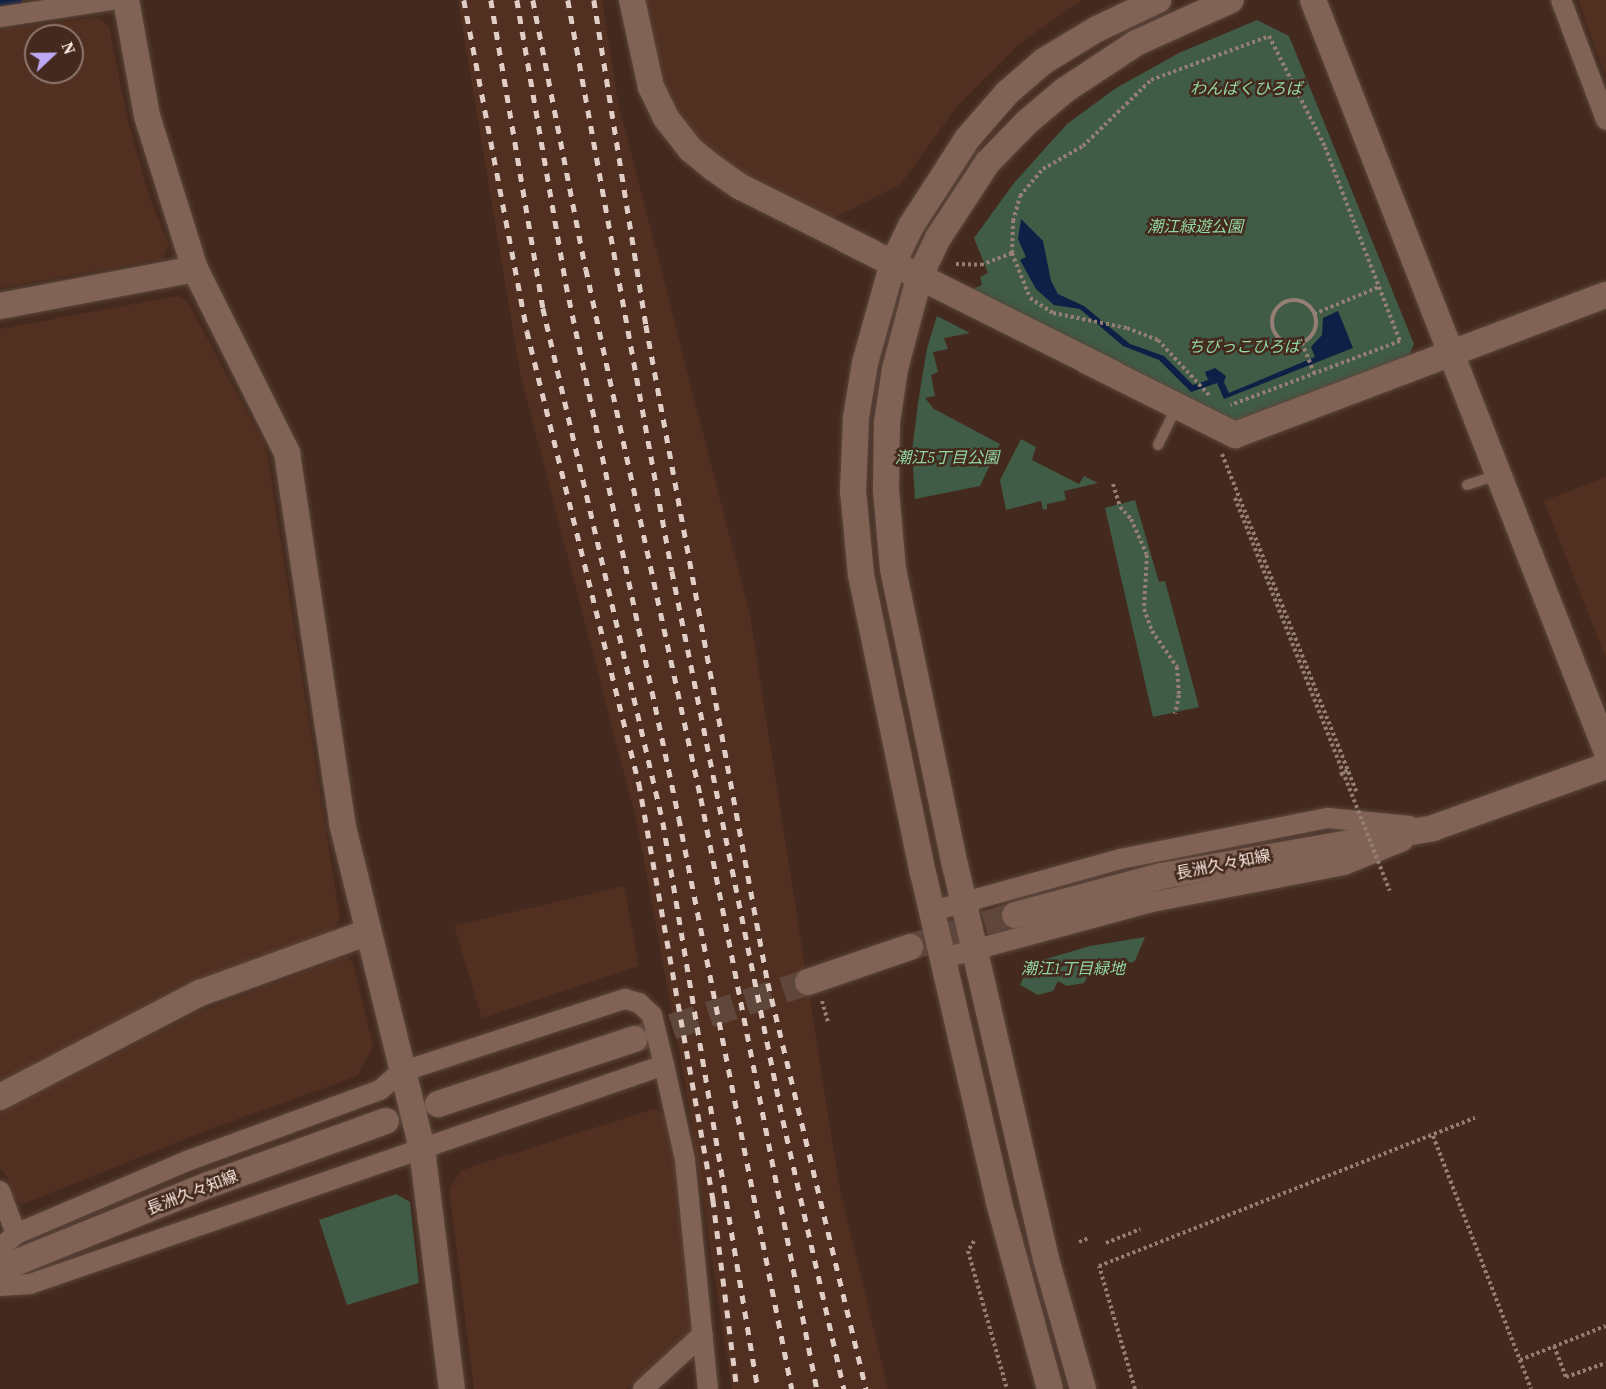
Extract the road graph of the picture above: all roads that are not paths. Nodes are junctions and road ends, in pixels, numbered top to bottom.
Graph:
1 (113, 0) edge
2 (126, 0) edge
3 (632, 0) edge
4 (1158, 0) edge
5 (1231, 0) edge
6 (1313, 0) edge
7 (1561, 0) edge
8 (0, 17) edge
9 (1606, 120) edge
10 (893, 263) junction
11 (195, 269) junction
12 (919, 278) junction
13 (1606, 295) edge
14 (0, 306) edge
15 (1450, 354) junction
16 (1171, 418) dead end
17 (1158, 444) dead end
18 (1498, 475) junction
19 (1467, 485) dead end
20 (1606, 750) edge
21 (1606, 766) edge
22 (1433, 828) junction
23 (964, 903) junction
24 (933, 911) junction
25 (1015, 915) tunnel mouth
26 (366, 933) junction
27 (910, 947) tunnel mouth
28 (974, 950) junction
29 (944, 958) junction
30 (815, 989) tunnel mouth
31 (635, 1039) tunnel mouth
32 (664, 1065) junction
33 (401, 1072) junction
34 (0, 1097) edge
35 (438, 1104) dead end
36 (386, 1121) dead end
37 (422, 1149) junction
38 (0, 1191) edge
39 (16, 1234) junction
40 (0, 1248) edge
41 (0, 1269) edge
42 (0, 1286) edge
43 (703, 1335) junction
44 (453, 1389) edge
45 (643, 1389) edge
46 (708, 1389) edge
47 (1050, 1389) edge
48 (1083, 1389) edge

1 - 8 street
2 - 11 street
3 - 10 street
4 - 10 street
5 - 12 street
6 - 15 street
7 - 9 street
10 - 12 street
10 - 24 street
11 - 14 street
11 - 26 street
12 - 15 street
12 - 23 street
13 - 15 street
15 - 18 street
16 - 17 lane
18 - 19 lane
18 - 20 street
21 - 22 street, 長洲久々知線
22 - 23 street
22 - 25 street, 長洲久々知線
22 - 28 street
23 - 24 street
23 - 28 street
24 - 29 street
26 - 33 street
26 - 34 street
27 - 30 street
28 - 29 street
28 - 48 street
29 - 47 street
31 - 35 street
32 - 33 street
32 - 37 street
32 - 43 street
33 - 37 street
33 - 39 street
36 - 41 street, 長洲久々知線
37 - 42 street
37 - 44 street
38 - 39 street
39 - 40 street
43 - 45 street
43 - 46 street

